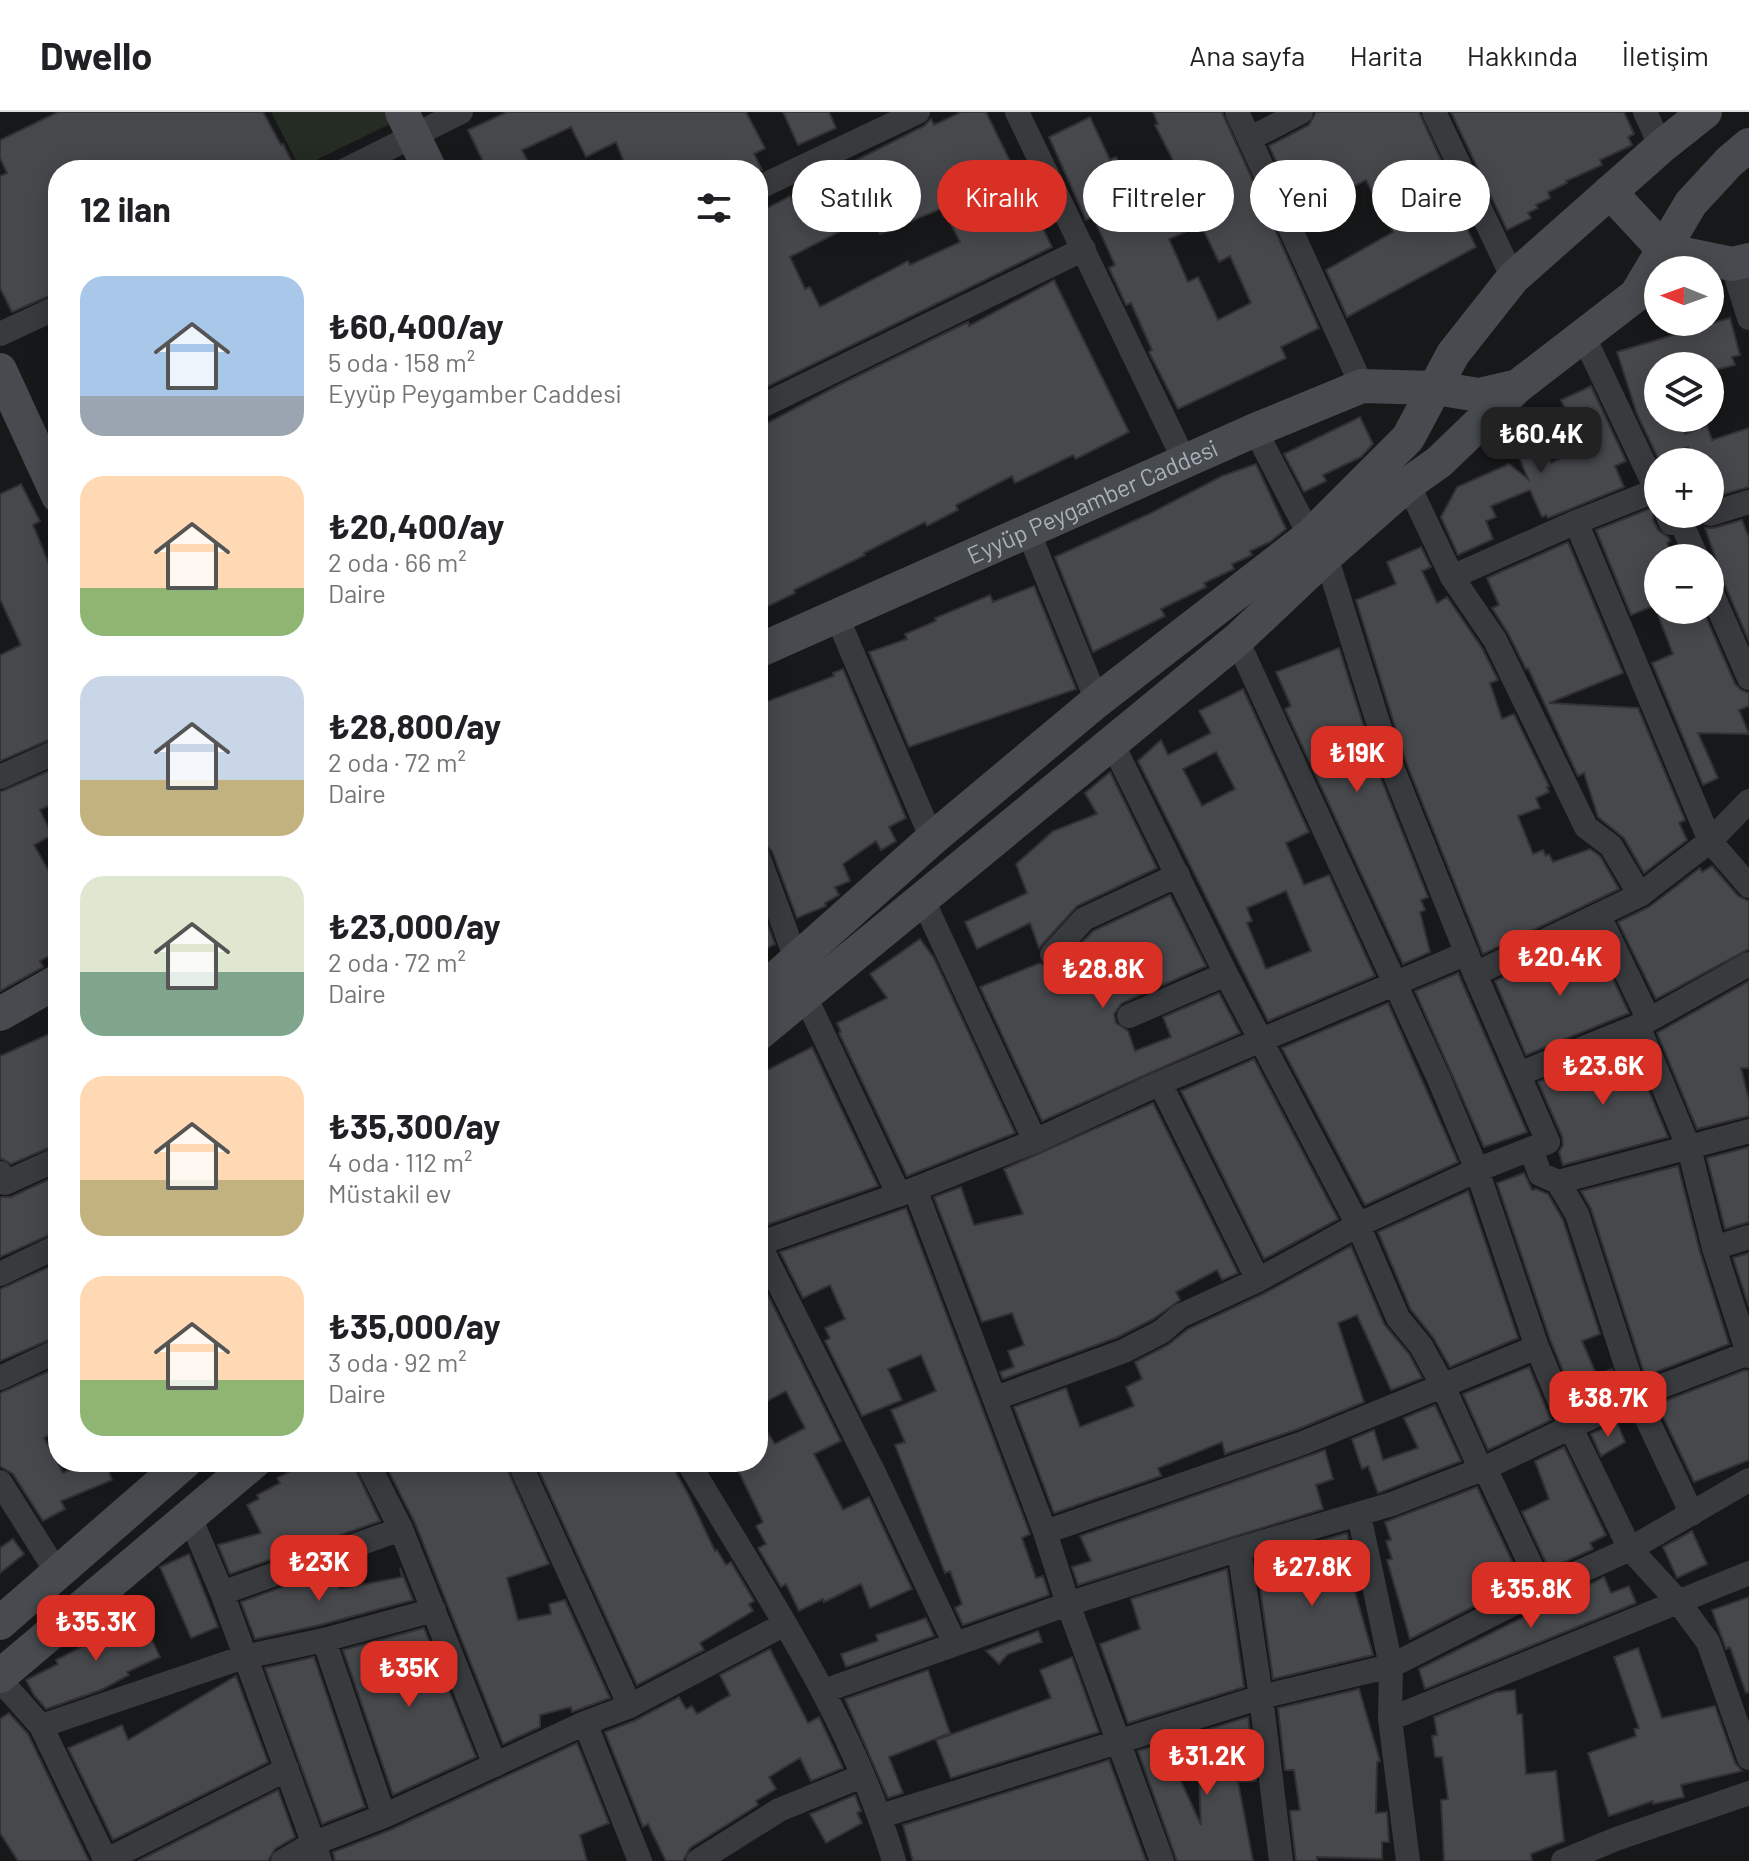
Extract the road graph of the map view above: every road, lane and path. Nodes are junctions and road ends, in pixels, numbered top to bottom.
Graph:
1 (461, 112) edge
2 (918, 112) edge
3 (1017, 112) edge
4 (1237, 112) edge
5 (1301, 112) edge
6 (1434, 112) edge
7 (1645, 112) edge
8 (1705, 112) edge
9 (408, 124) edge
10 (1251, 138) junction
11 (1749, 145) edge
12 (1661, 147) junction
13 (359, 160) edge
14 (425, 160) edge
15 (768, 183) edge
16 (1610, 192) junction
17 (1084, 249) junction
18 (1664, 250) junction
19 (1741, 262) edge
20 (1513, 278) junction
21 (48, 312) edge
22 (1749, 318) edge
23 (0, 334) edge
24 (1583, 335) junction
25 (0, 370) edge
26 (1362, 386) junction
27 (1518, 386) junction
28 (1435, 388) junction
29 (768, 403) edge
30 (1255, 430) junction
31 (1185, 462) junction
32 (1644, 464) edge
33 (48, 474) edge
34 (1408, 484) junction
35 (1644, 496) edge
36 (1749, 502) edge
37 (1724, 510) edge
38 (1576, 522) junction
39 (1028, 531) junction
40 (1318, 546) junction
41 (1452, 577) junction
42 (837, 617) junction
43 (1724, 621) edge
44 (1237, 640) junction
45 (768, 647) edge
46 (1749, 678) edge
47 (1097, 701) junction
48 (1112, 743) junction
49 (48, 755) edge
50 (0, 777) edge
51 (1749, 801) edge
52 (932, 839) junction
53 (1710, 841) junction
54 (1178, 875) junction
55 (768, 883) edge
56 (1749, 886) edge
57 (1640, 895) junction
58 (922, 898) junction
59 (1599, 916) junction
60 (1052, 954) dead end
61 (796, 959) junction
62 (1471, 963) junction
63 (1749, 964) edge
64 (1226, 974) junction
65 (1397, 984) junction
66 (768, 985) edge
67 (48, 987) edge
68 (805, 996) junction
69 (0, 1014) edge
70 (1129, 1016) dead end
71 (1644, 1023) junction
72 (768, 1026) edge
73 (1261, 1041) junction
74 (1519, 1074) junction
75 (1160, 1083) junction
76 (1749, 1131) edge
77 (1035, 1141) junction
78 (1689, 1148) junction
79 (1531, 1149) junction
80 (48, 1164) edge
81 (1477, 1170) junction
82 (0, 1173) edge
83 (1558, 1182) junction
84 (907, 1192) junction
85 (1358, 1225) junction
86 (1749, 1237) edge
87 (768, 1241) edge
88 (1714, 1248) junction
89 (48, 1251) edge
90 (768, 1264) edge
91 (0, 1274) edge
92 (1258, 1280) junction
93 (1537, 1347) junction
94 (1749, 1354) edge
95 (48, 1355) edge
96 (0, 1378) edge
97 (1443, 1386) junction
98 (1636, 1396) junction
99 (996, 1398) junction
100 (1570, 1426) junction
101 (1483, 1469) junction
102 (169, 1472) edge
103 (242, 1472) edge
104 (372, 1472) edge
105 (524, 1472) edge
106 (694, 1472) edge
107 (1749, 1480) edge
108 (0, 1482) edge
109 (1692, 1514) junction
110 (1359, 1515) junction
111 (190, 1517) junction
112 (401, 1529) junction
113 (1045, 1532) junction
114 (1239, 1549) junction
115 (1630, 1549) junction
116 (1749, 1573) edge
117 (58, 1574) junction
118 (1542, 1589) junction
119 (222, 1593) junction
120 (1677, 1600) junction
121 (1068, 1604) junction
122 (434, 1610) junction
123 (0, 1623) edge
124 (785, 1624) junction
125 (324, 1640) junction
126 (955, 1644) junction
127 (244, 1657) junction
128 (1391, 1666) junction
129 (0, 1678) edge
130 (824, 1691) junction
131 (1261, 1697) junction
132 (630, 1706) junction
133 (1390, 1719) junction
134 (585, 1723) junction
135 (41, 1726) junction
136 (1118, 1741) junction
137 (1749, 1758) edge
138 (495, 1765) junction
139 (287, 1769) junction
140 (862, 1776) junction
141 (1749, 1793) edge
142 (384, 1816) junction
143 (881, 1816) junction
144 (1617, 1850) edge
145 (316, 1852) edge
146 (106, 1861) edge
147 (283, 1861) edge
148 (640, 1861) edge
149 (698, 1861) edge
150 (894, 1861) edge
151 (1162, 1861) edge
152 (1281, 1861) edge
153 (1408, 1861) edge
154 (1563, 1861) edge

1 - 9 street
2 - 15 street
3 - 17 street
4 - 10 street
5 - 10 street
6 - 20 street
7 - 12 street
8 - 12 street
9 - 13 street
9 - 14 street
10 - 26 street
11 - 18 street
12 - 16 street
16 - 18 street
16 - 20 street
17 - 29 street
17 - 31 street
18 - 19 street
18 - 24 street
19 - 22 street
20 - 28 street
21 - 23 street
24 - 27 street
24 - 32 street
25 - 33 street
26 - 28 street, Eyyüp Peygamber Caddesi
26 - 30 street, Eyyüp Peygamber Caddesi
27 - 28 street, Eyyüp Peygamber Caddesi
27 - 34 street
28 - 40 street
30 - 31 street, Eyyüp Peygamber Caddesi
30 - 40 street
31 - 39 street, Eyyüp Peygamber Caddesi
34 - 40 street
34 - 41 street
35 - 38 street
36 - 37 street
38 - 41 street
38 - 53 street
39 - 42 street, Eyyüp Peygamber Caddesi
39 - 47 street
40 - 44 street
40 - 47 street
40 - 62 street
41 - 57 street
42 - 45 street, Eyyüp Peygamber Caddesi
42 - 52 street
43 - 46 street
44 - 48 street
44 - 65 street
47 - 52 street
48 - 54 street
48 - 58 street
49 - 50 street
51 - 53 street
52 - 61 street
53 - 56 street
53 - 57 street
54 - 60 street
54 - 64 street
55 - 61 street
57 - 59 street
58 - 68 street
58 - 77 street
59 - 62 street
59 - 71 street
61 - 66 street
62 - 65 street
62 - 74 street
63 - 71 street
64 - 70 street
64 - 73 street
65 - 73 street
65 - 81 street
67 - 69 street
68 - 72 street
68 - 84 street
71 - 74 street
71 - 78 street
73 - 75 street
73 - 85 street
74 - 79 street
75 - 77 street
75 - 92 street
76 - 78 street
77 - 84 street
78 - 83 street
78 - 88 street
79 - 81 street
79 - 83 street
80 - 82 street
81 - 85 street
81 - 93 street
83 - 98 street
84 - 87 street
84 - 99 street
85 - 92 street
85 - 97 street
86 - 88 street
88 - 94 street
89 - 91 street
90 - 126 street
92 - 99 street
93 - 97 street
93 - 100 street
94 - 98 street
95 - 96 street
97 - 101 street
97 - 113 street
98 - 100 street
98 - 109 street
99 - 113 street
100 - 101 street
100 - 115 street
101 - 110 street
101 - 118 street
102 - 117 street
103 - 111 street
104 - 112 street
105 - 132 street
106 - 124 street
107 - 109 street
108 - 117 street
109 - 115 street
110 - 114 street
110 - 128 street
111 - 119 street
111 - 129 street
112 - 119 street
112 - 122 street
113 - 121 street
114 - 121 street
114 - 131 street
115 - 118 street
115 - 120 street
116 - 120 street
117 - 123 street
118 - 128 street
119 - 127 street
120 - 133 street
120 - 137 street
121 - 126 street
121 - 136 street
122 - 125 street
122 - 138 street
124 - 130 street
124 - 132 street
125 - 127 street
125 - 142 street
126 - 130 street
127 - 135 street
127 - 139 street
128 - 131 street
128 - 133 street
129 - 135 street
130 - 140 street
131 - 136 street
131 - 152 street
132 - 134 street
133 - 153 street
134 - 138 street
134 - 148 street
135 - 146 street
136 - 143 street
136 - 151 street
138 - 142 street
139 - 145 street
139 - 146 street
140 - 143 street
140 - 149 street
141 - 144 street
142 - 145 street
143 - 150 street
144 - 154 street
145 - 147 street

